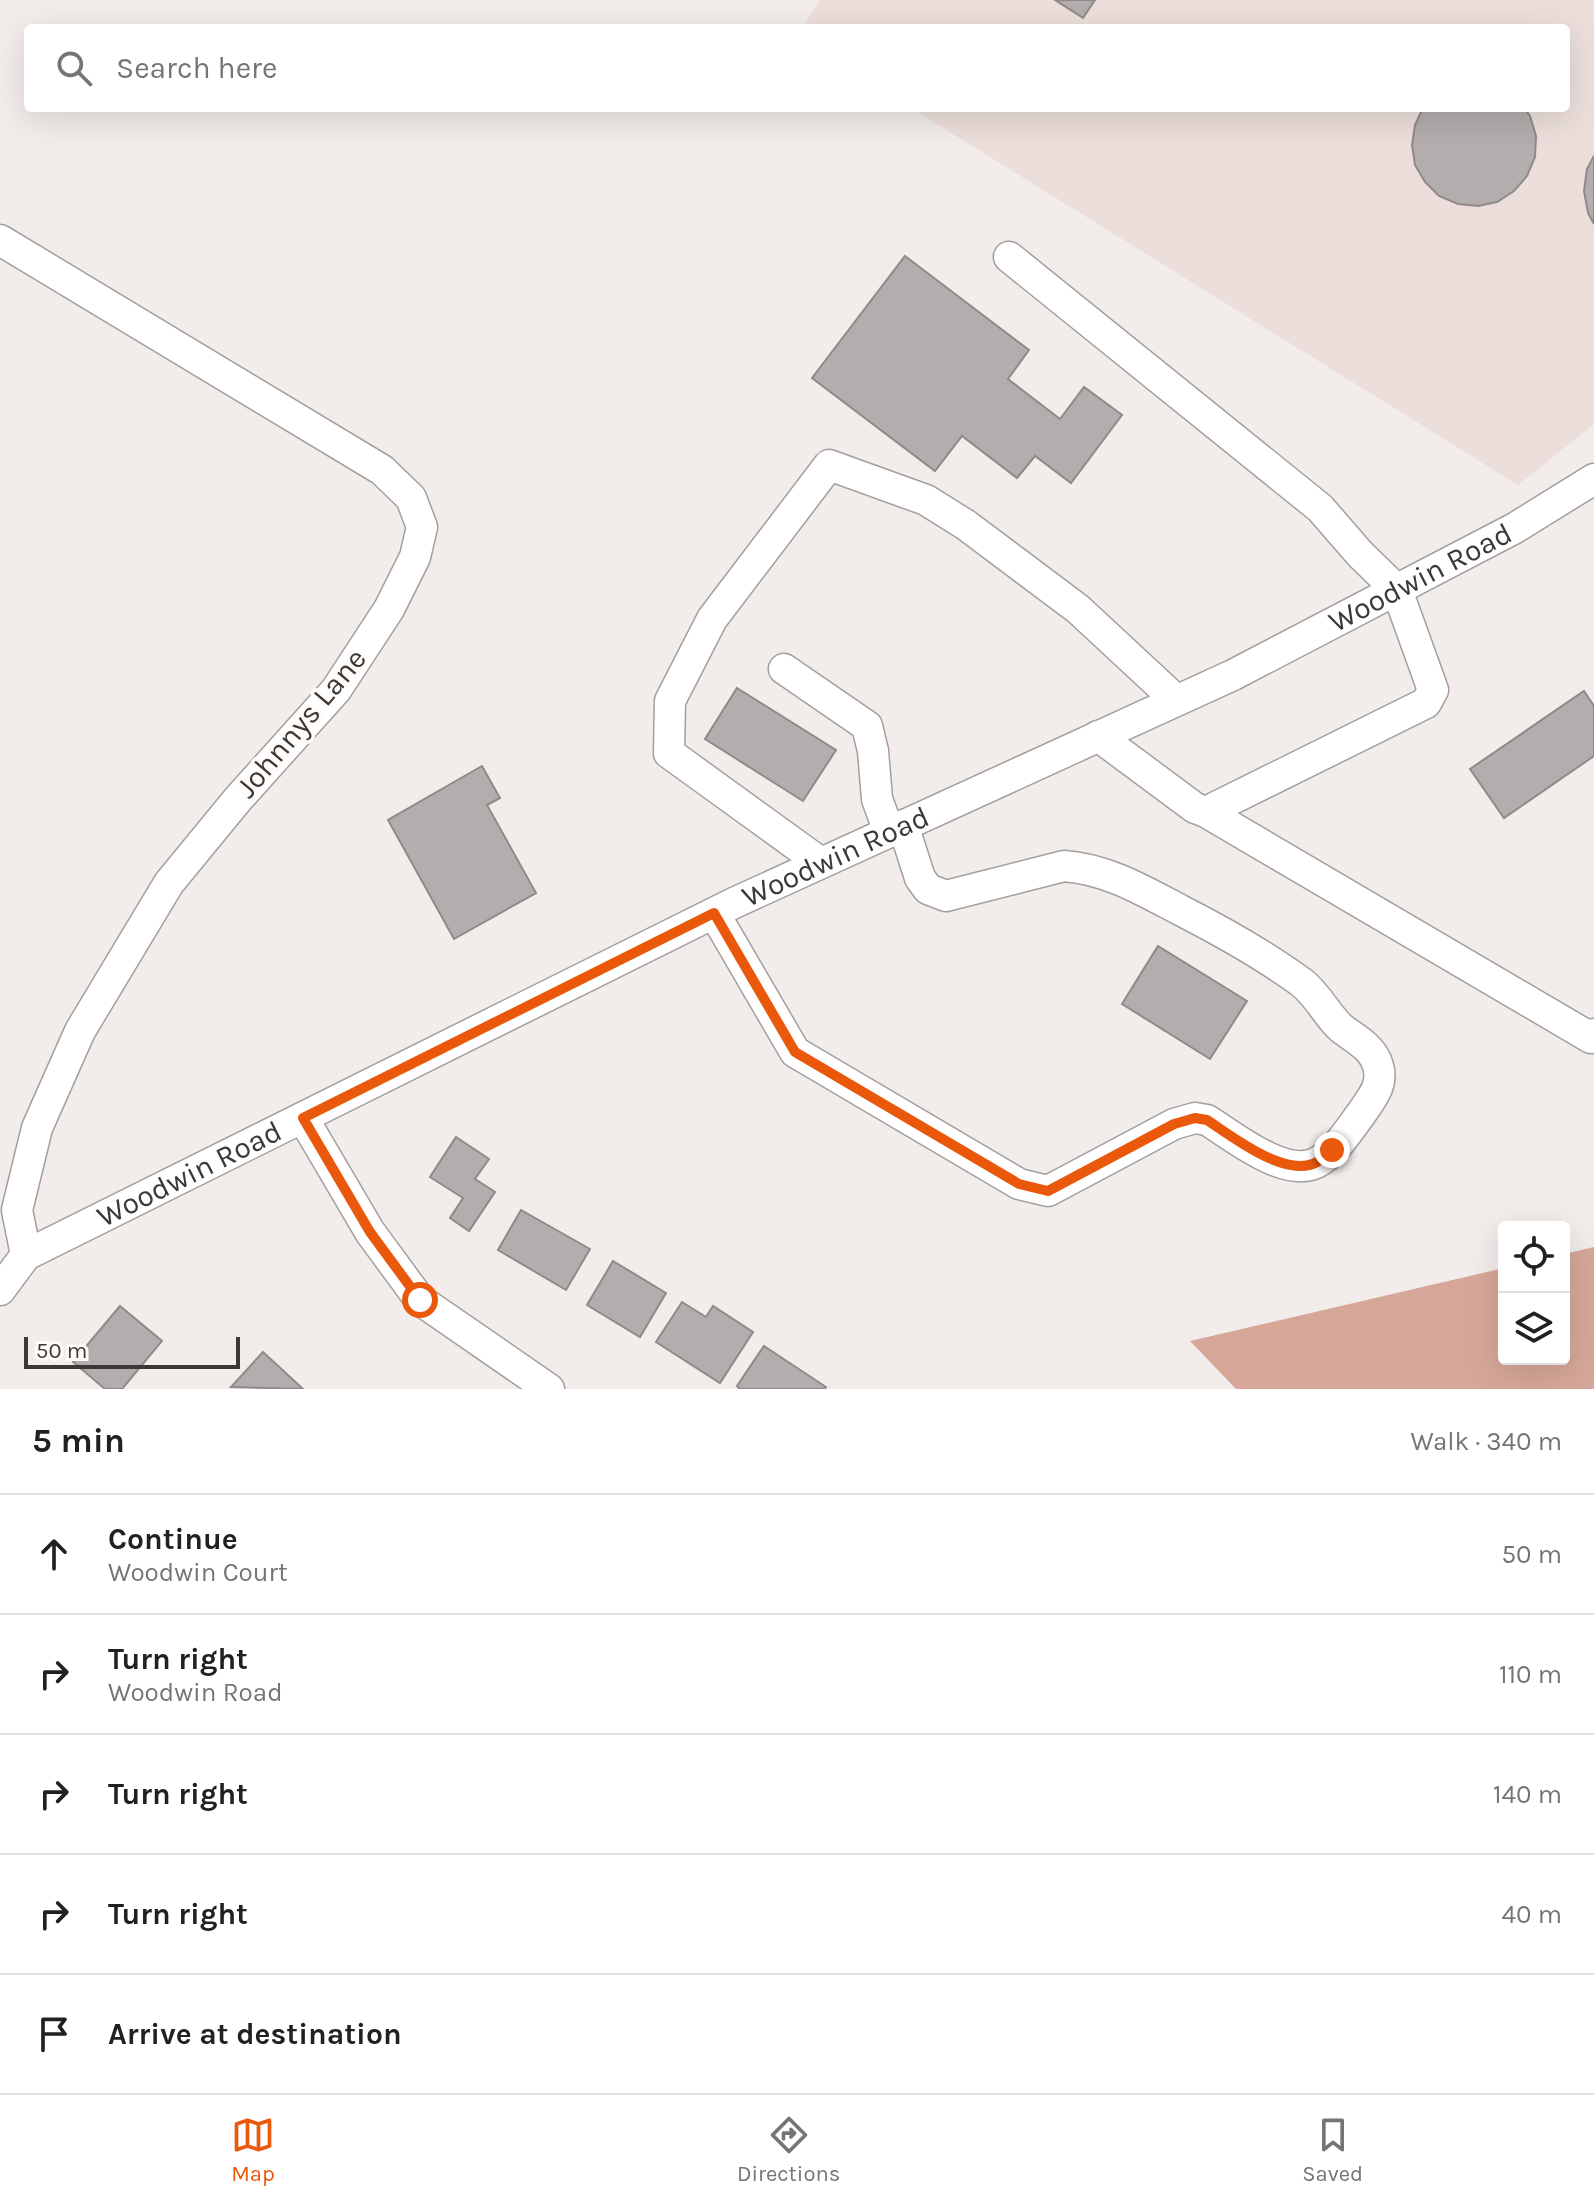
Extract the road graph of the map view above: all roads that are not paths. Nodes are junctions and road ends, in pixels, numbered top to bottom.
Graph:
1 (0, 240) edge
2 (1009, 257) dead end
3 (1594, 479) edge
4 (1397, 590) junction
5 (784, 669) dead end
6 (1176, 700) junction
7 (1098, 736) junction
8 (1206, 812) junction
9 (896, 828) junction
10 (821, 863) junction
11 (714, 913) junction
12 (1594, 1034) edge
13 (303, 1118) junction
14 (9, 1211) edge
15 (26, 1255) junction
16 (0, 1290) edge
17 (549, 1389) edge

1 - 14 street, Johnnys Lane
2 - 4 street
3 - 4 street, Woodwin Road
4 - 6 street, Woodwin Road
4 - 8 street
5 - 9 street
6 - 7 street, Woodwin Road
6 - 10 street
7 - 8 street
7 - 9 street, Woodwin Road
8 - 12 street
9 - 10 street, Woodwin Road
9 - 11 street
10 - 11 street, Woodwin Road
11 - 13 street, Woodwin Road
13 - 15 street, Woodwin Road
13 - 17 street
14 - 15 street, Johnnys Lane
15 - 16 street, Woodwin Road

